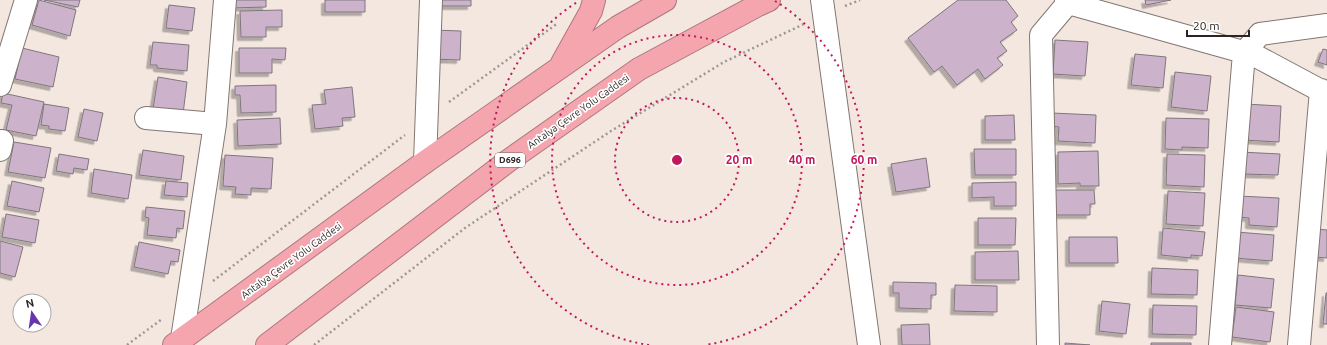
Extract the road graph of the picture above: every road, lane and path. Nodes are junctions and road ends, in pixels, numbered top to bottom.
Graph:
1 (26, 0) edge
2 (225, 0) edge
3 (431, 0) edge
4 (594, 0) edge
5 (664, 0) edge
6 (769, 0) edge
7 (860, 0) edge
8 (1067, 1) edge
9 (823, 7) edge
10 (561, 19) dead end
11 (1327, 25) edge
12 (1244, 53) junction
13 (558, 70) junction
14 (0, 85) edge
15 (1324, 92) edge
16 (146, 118) dead end
17 (427, 118) junction
18 (215, 124) junction
19 (0, 141) edge
20 (0, 150) edge
21 (425, 162) junction
22 (188, 299) junction
23 (178, 342) edge
24 (127, 345) edge
25 (267, 345) edge
26 (314, 345) edge
27 (870, 345) edge
28 (1048, 345) edge
29 (1220, 345) edge
30 (1299, 345) edge

1 - 14 street
2 - 18 street
3 - 17 street
4 - 13 highway
5 - 13 highway, Antalya Çevre Yolu Caddesi
6 - 25 highway, Antalya Çevre Yolu Caddesi / D696
7 - 9 path
8 - 12 street
8 - 28 street
9 - 26 path
9 - 27 street
10 - 17 path
11 - 12 street
12 - 15 street
12 - 29 street
13 - 21 highway, Antalya Çevre Yolu Caddesi
15 - 30 street
16 - 18 street
17 - 21 street
17 - 22 path
18 - 22 street
19 - 20 street
21 - 23 highway, Antalya Çevre Yolu Caddesi
22 - 23 street
22 - 24 path

